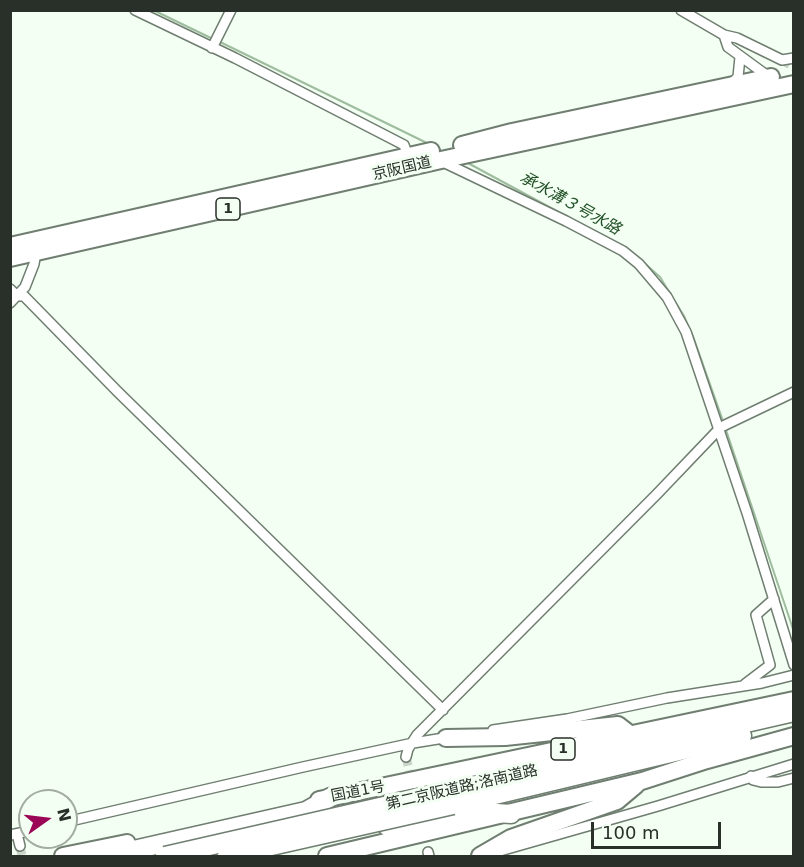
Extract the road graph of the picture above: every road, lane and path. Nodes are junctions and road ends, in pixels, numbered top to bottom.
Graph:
1 (135, 10) edge
2 (231, 10) edge
3 (681, 10) edge
4 (724, 35) junction
5 (213, 46) junction
6 (740, 57) junction
7 (794, 58) tunnel mouth
8 (794, 72) tunnel mouth
9 (770, 77) junction
10 (794, 84) edge
11 (730, 85) junction
12 (467, 149) junction
13 (408, 156) junction
14 (439, 157) junction
15 (10, 246) edge
16 (36, 252) junction
17 (10, 258) edge
18 (13, 296) edge
19 (794, 392) edge
20 (720, 428) junction
21 (774, 599) junction
22 (794, 665) edge
23 (794, 675) edge
24 (743, 685) junction
25 (794, 700) edge
26 (443, 710) junction
27 (794, 712) edge
28 (794, 724) edge
29 (424, 729) junction
30 (631, 735) junction
31 (794, 736) edge
32 (439, 739) junction
33 (413, 743) junction
34 (794, 764) edge
35 (751, 776) junction
36 (794, 778) edge
37 (642, 781) junction
38 (331, 797) junction
39 (511, 814) junction
40 (78, 819) edge
41 (63, 856) edge
42 (107, 856) edge
43 (165, 856) edge
44 (227, 856) edge
45 (252, 856) edge
46 (327, 856) edge
47 (480, 856) edge

1 - 5 street
2 - 5 street
3 - 4 street
4 - 6 street
4 - 7 street
5 - 13 street
6 - 9 street
6 - 11 street
8 - 9 highway, 京阪国道 / 1
9 - 11 highway, 京阪国道 / 1
10 - 12 highway, 京阪国道 / 1
11 - 12 highway, 京阪国道 / 1
12 - 14 highway, 京阪国道 / 1
13 - 14 highway, 京阪国道 / 1
13 - 15 highway, 京阪国道 / 1
14 - 16 highway, 京阪国道 / 1
14 - 20 street
16 - 17 highway, 京阪国道 / 1
16 - 18 street
18 - 26 street
19 - 20 street
20 - 21 street
20 - 26 street
21 - 22 street
21 - 24 street
23 - 24 street
24 - 32 street
25 - 30 highway, 国道1号 / 1
26 - 29 street
27 - 43 highway, 第二京阪道路;洛南道路 / 1, bridge
28 - 44 highway, 第二京阪道路;洛南道路 / 1, bridge
29 - 32 street
29 - 33 street
30 - 32 highway
30 - 38 highway, 国道1号 / 1
31 - 37 highway
32 - 33 street
33 - 40 street
34 - 35 street
35 - 36 street
35 - 47 street
37 - 39 highway
37 - 47 highway
38 - 41 highway, 国道1号 / 1
38 - 42 highway
39 - 45 highway
39 - 46 highway

